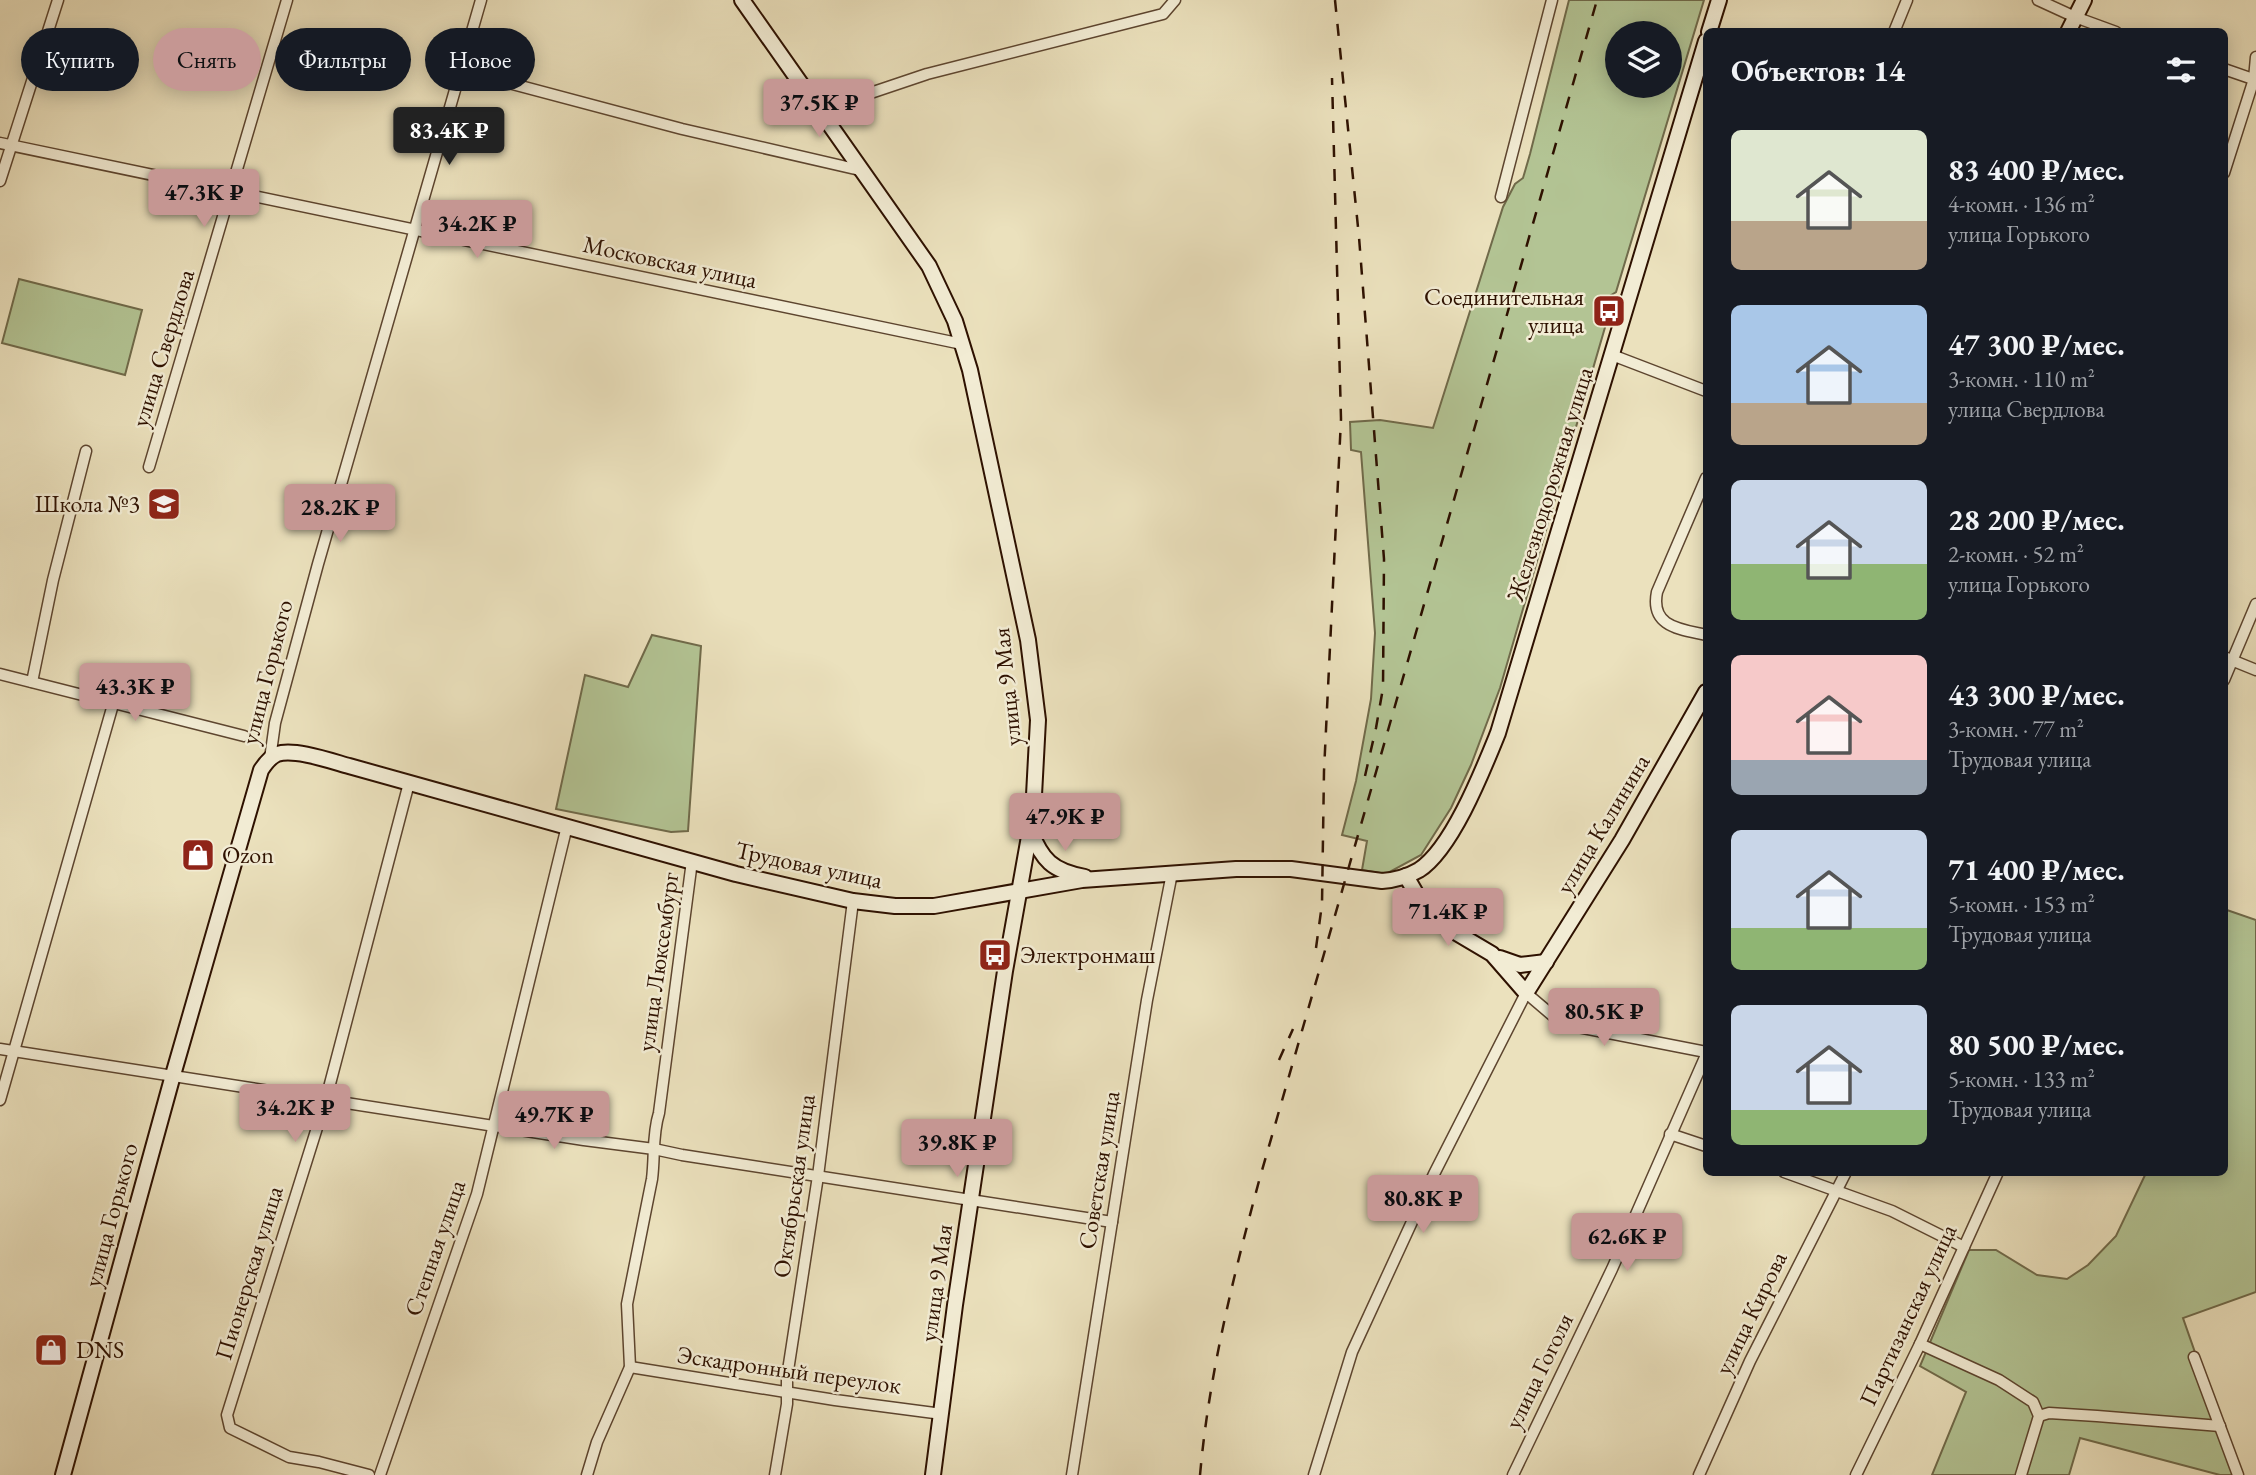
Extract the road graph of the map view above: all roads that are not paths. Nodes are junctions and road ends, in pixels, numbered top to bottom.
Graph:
1 (58, 0) edge
2 (287, 0) edge
3 (481, 0) edge
4 (743, 0) edge
5 (1175, 0) edge
6 (1552, 0) edge
7 (1718, 0) edge
8 (1907, 0) edge
9 (2038, 0) edge
10 (2084, 0) edge
11 (2075, 17) junction
12 (473, 28) edge
13 (1710, 28) edge
14 (1896, 28) edge
15 (2070, 28) edge
16 (2105, 28) edge
17 (1703, 51) edge
18 (2256, 57) edge
19 (2228, 70) edge
20 (2255, 80) edge
21 (535, 90) edge
22 (454, 91) edge
23 (820, 110) junction
24 (0, 143) edge
25 (12, 146) junction
26 (2228, 161) edge
27 (864, 171) junction
28 (0, 181) edge
29 (232, 191) junction
30 (1501, 197) dead end
31 (415, 231) junction
32 (962, 344) junction
33 (1612, 355) junction
34 (1703, 390) edge
35 (86, 451) dead end
36 (149, 467) dead end
37 (1703, 485) edge
38 (2256, 604) edge
39 (1703, 634) edge
40 (2229, 659) edge
41 (2256, 670) edge
42 (0, 674) edge
43 (32, 682) junction
44 (1703, 697) edge
45 (114, 701) junction
46 (244, 736) dead end
47 (270, 759) junction
48 (409, 783) junction
49 (567, 826) junction
50 (1030, 829) junction
51 (692, 861) junction
52 (1172, 873) junction
53 (1406, 876) junction
54 (1096, 879) junction
55 (1020, 890) junction
56 (853, 901) junction
57 (1492, 954) junction
58 (1546, 962) junction
59 (1526, 993) junction
60 (0, 1049) edge
61 (13, 1051) junction
62 (1703, 1053) edge
63 (1703, 1061) edge
64 (173, 1075) junction
65 (326, 1098) junction
66 (0, 1100) edge
67 (494, 1125) junction
68 (1670, 1134) junction
69 (1703, 1145) edge
70 (654, 1149) junction
71 (818, 1176) junction
72 (1795, 1176) edge
73 (1844, 1176) edge
74 (1996, 1176) edge
75 (1838, 1191) junction
76 (972, 1199) junction
77 (1112, 1222) junction
78 (1964, 1247) junction
79 (1920, 1344) junction
80 (2194, 1357) dead end
81 (630, 1367) junction
82 (787, 1392) junction
83 (942, 1413) junction
84 (2039, 1416) junction
85 (2220, 1426) junction
86 (63, 1475) edge
87 (369, 1475) edge
88 (380, 1475) edge
89 (587, 1475) edge
90 (775, 1475) edge
91 (933, 1475) edge
92 (1072, 1475) edge
93 (1314, 1475) edge
94 (1513, 1475) edge
95 (1699, 1475) edge
96 (1856, 1475) edge
97 (2021, 1475) edge
98 (2238, 1475) edge

1 - 25 street
2 - 29 street, улица Свердлова
3 - 12 street, улица Горького
4 - 23 street, улица 9 Мая
5 - 23 street
6 - 30 street
7 - 13 street
8 - 14 street
9 - 11 street
10 - 11 street
11 - 15 street
11 - 16 street
17 - 33 street, Железнодорожная улица
18 - 20 street
19 - 20 street
20 - 26 street
21 - 27 street
22 - 31 street, улица Горького
23 - 27 street, улица 9 Мая
24 - 25 street, Московская улица
25 - 28 street
25 - 29 street, Московская улица
27 - 32 street, улица 9 Мая
29 - 31 street, Московская улица
29 - 36 street, улица Свердлова
31 - 32 street, Московская улица
31 - 47 street, улица Горького
32 - 50 street, улица 9 Мая
33 - 34 street
33 - 53 street, Железнодорожная улица
35 - 43 street
37 - 39 street
38 - 40 street
40 - 41 street
42 - 43 street
43 - 45 street
44 - 58 street, улица Калинина
45 - 46 street
45 - 61 street
47 - 48 street, Трудовая улица
47 - 64 street, улица Горького
48 - 49 street, Трудовая улица
48 - 65 street, Пионерская улица
49 - 51 street, Трудовая улица
49 - 67 street, Степная улица
50 - 54 street
50 - 55 street, улица 9 Мая
51 - 56 street, Трудовая улица
51 - 70 street, улица Люксембург
52 - 53 street, Трудовая улица
52 - 54 street, Трудовая улица
52 - 77 street, Советская улица
53 - 57 street
54 - 55 street, Трудовая улица
55 - 56 street, Трудовая улица
55 - 76 street, улица 9 Мая
56 - 71 street, Октябрьская улица
57 - 58 street
57 - 59 street
58 - 59 street, улица Калинина
59 - 62 street
59 - 93 street, улица Калинина
60 - 61 street
61 - 64 street
61 - 66 street
63 - 68 street, улица Гоголя
64 - 65 street
64 - 86 street, улица Горького
65 - 67 street
65 - 87 street, Пионерская улица
67 - 70 street
67 - 88 street, Степная улица
68 - 69 street
68 - 94 street, улица Гоголя
70 - 71 street
70 - 81 street, улица Люксембург
71 - 76 street
71 - 82 street, Октябрьская улица
72 - 75 street
73 - 75 street, улица Кирова
74 - 78 street, Партизанская улица
75 - 78 street
75 - 95 street, улица Кирова
76 - 77 street
76 - 83 street, улица 9 Мая
77 - 92 street, Советская улица
78 - 79 street, Партизанская улица
79 - 84 street
79 - 96 street, Партизанская улица
80 - 85 street
81 - 82 street, Эскадронный переулок
81 - 89 street, улица Люксембург
82 - 83 street, Эскадронный переулок
82 - 90 street, Октябрьская улица
83 - 91 street, улица 9 Мая
84 - 85 street
84 - 97 street
85 - 98 street

